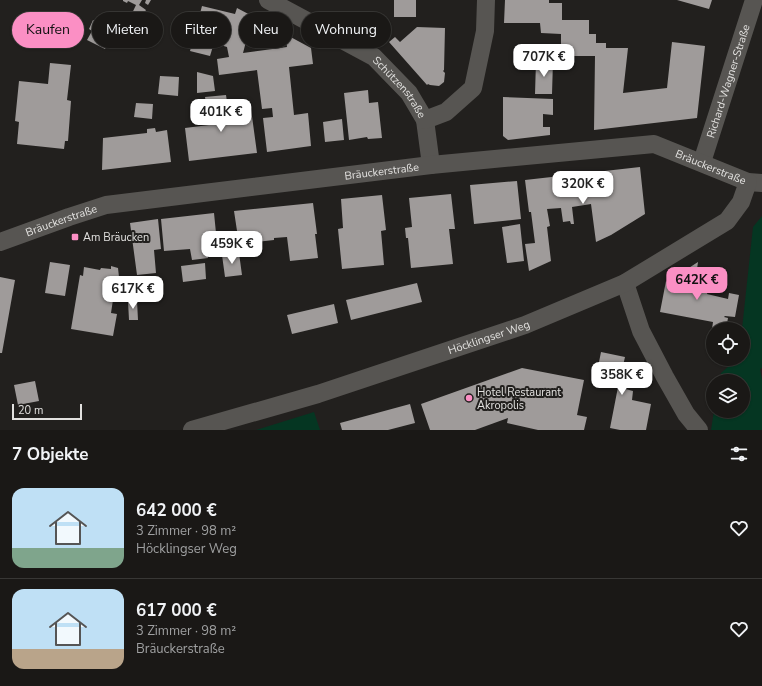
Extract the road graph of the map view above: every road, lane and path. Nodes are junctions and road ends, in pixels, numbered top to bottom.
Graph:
1 (268, 0) edge
2 (486, 0) edge
3 (754, 0) edge
4 (425, 120) junction
5 (702, 162) junction
6 (430, 165) junction
7 (755, 182) edge
8 (0, 242) edge
9 (625, 283) junction
10 (192, 430) edge
11 (698, 430) edge

1 - 4 street, Schützenstraße
2 - 4 street
3 - 5 street, Richard-Wagner-Straße
4 - 6 street, Schützenstraße
5 - 6 street, Bräuckerstraße
5 - 7 street, Bräuckerstraße
6 - 8 street, Bräuckerstraße
7 - 9 street, Höcklingser Weg
9 - 10 street, Höcklingser Weg
9 - 11 street

